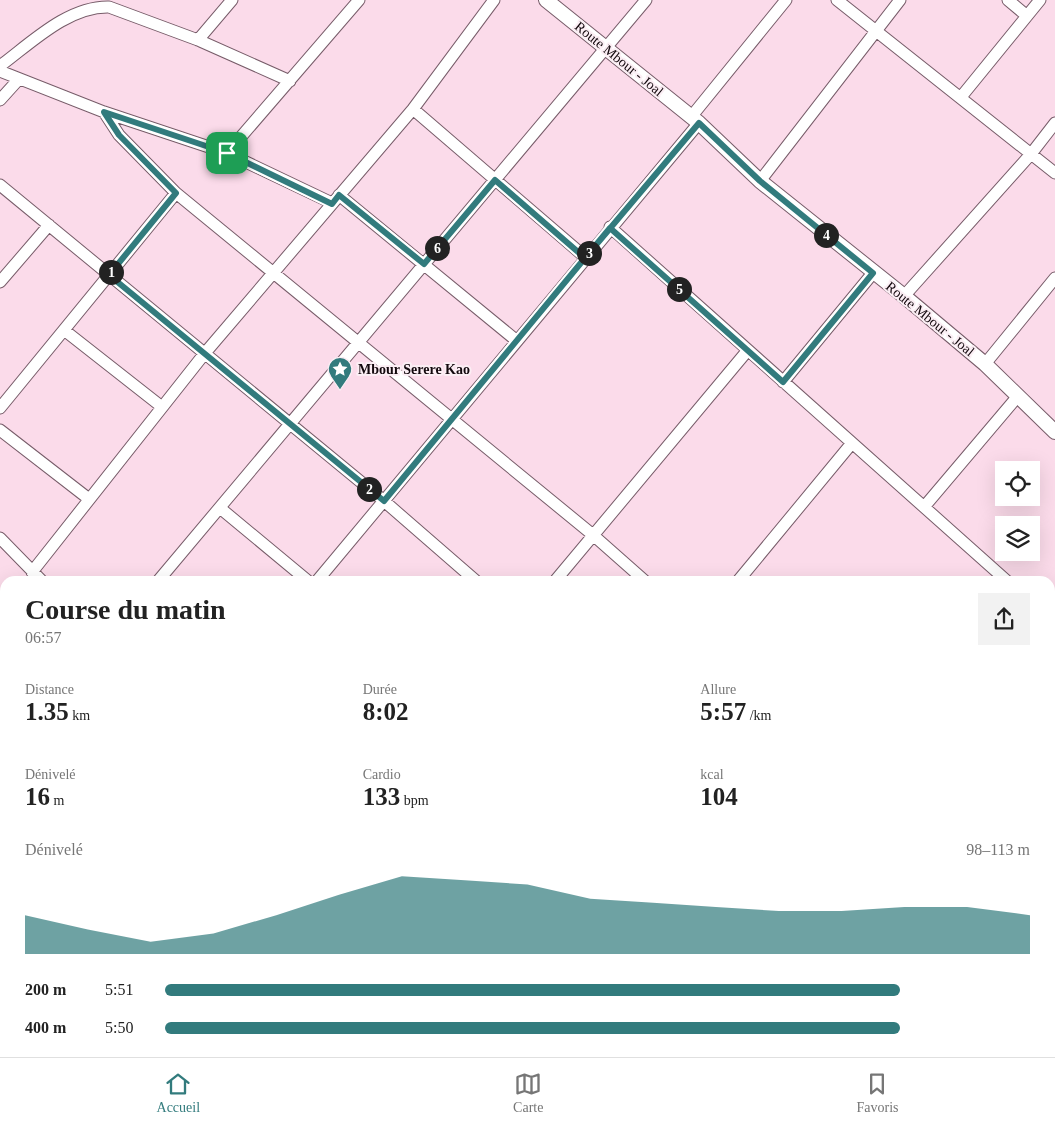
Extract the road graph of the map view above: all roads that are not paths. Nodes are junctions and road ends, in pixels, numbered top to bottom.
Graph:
1 (232, 0) edge
2 (359, 0) edge
3 (494, 0) edge
4 (546, 0) edge
5 (646, 0) edge
6 (786, 0) edge
7 (837, 0) edge
8 (900, 0) edge
9 (1008, 0) edge
10 (1040, 0) edge
11 (1027, 16) junction
12 (876, 29) junction
13 (198, 40) junction
14 (606, 48) junction
15 (0, 66) edge
16 (0, 71) edge
17 (19, 79) junction
18 (290, 81) junction
19 (961, 97) junction
20 (0, 100) edge
21 (413, 108) junction
22 (104, 112) junction
23 (695, 120) junction
24 (1055, 123) edge
25 (227, 153) junction
26 (1031, 154) junction
27 (1055, 173) edge
28 (495, 180) junction
29 (760, 181) junction
30 (0, 185) edge
31 (176, 193) junction
32 (335, 199) junction
33 (49, 226) junction
34 (610, 228) junction
35 (585, 258) junction
36 (424, 264) junction
37 (272, 272) junction
38 (873, 273) junction
39 (109, 275) junction
40 (1055, 278) edge
41 (0, 282) edge
42 (904, 296) junction
43 (64, 330) junction
44 (517, 341) junction
45 (358, 342) junction
46 (748, 350) junction
47 (205, 354) junction
48 (985, 364) junction
49 (783, 382) junction
50 (1018, 396) junction
51 (0, 408) edge
52 (162, 408) junction
53 (452, 419) junction
54 (290, 424) junction
55 (0, 430) edge
56 (1055, 432) edge
57 (852, 444) junction
58 (89, 499) junction
59 (384, 501) junction
60 (924, 507) junction
61 (220, 508) junction
62 (593, 535) junction
63 (0, 538) edge
64 (4, 552) edge
65 (32, 572) junction
66 (36, 576) edge
67 (162, 576) edge
68 (302, 576) edge
69 (321, 576) edge
70 (470, 576) edge
71 (559, 576) edge
72 (639, 576) edge
73 (742, 576) edge
74 (1001, 576) edge

1 - 13 street
2 - 18 street
3 - 21 street
4 - 14 main road, Route Mbour - Joal
5 - 14 street
6 - 23 street
7 - 12 street
8 - 12 street
9 - 11 street
10 - 11 street
11 - 19 street
12 - 19 street
12 - 29 street
13 - 15 street
13 - 18 street
14 - 23 main road, Route Mbour - Joal
14 - 28 street
16 - 17 street
17 - 20 street
17 - 22 street
18 - 25 street
19 - 26 street
21 - 28 street
21 - 32 street
22 - 25 street
22 - 31 street
23 - 29 main road, Route Mbour - Joal
23 - 34 street
24 - 26 street
25 - 32 street
26 - 27 street
26 - 42 street
28 - 35 street
28 - 36 street
29 - 38 main road, Route Mbour - Joal
30 - 33 street
31 - 37 street
31 - 39 street
32 - 36 street
32 - 37 street
33 - 39 street
33 - 41 street
34 - 35 street
34 - 46 street
35 - 44 street
36 - 44 street
36 - 45 street
37 - 45 street
37 - 47 street
38 - 42 main road, Route Mbour - Joal
38 - 49 street
39 - 43 street
39 - 47 street
40 - 48 street
42 - 48 main road, Route Mbour - Joal
43 - 51 street
43 - 52 street
44 - 53 street
45 - 53 street
45 - 54 street
46 - 49 street
46 - 62 street
47 - 52 street
47 - 54 street
48 - 50 main road, Route Mbour - Joal
49 - 57 street
50 - 56 main road, Route Mbour - Joal
50 - 60 street
52 - 58 street
53 - 59 street
53 - 62 street
54 - 59 street
54 - 61 street
55 - 58 street
57 - 60 street
57 - 73 street
58 - 65 street
59 - 69 street
59 - 70 street
60 - 74 street
61 - 67 street
61 - 68 street
62 - 71 street
62 - 72 street
63 - 64 street
64 - 65 street
65 - 66 street

